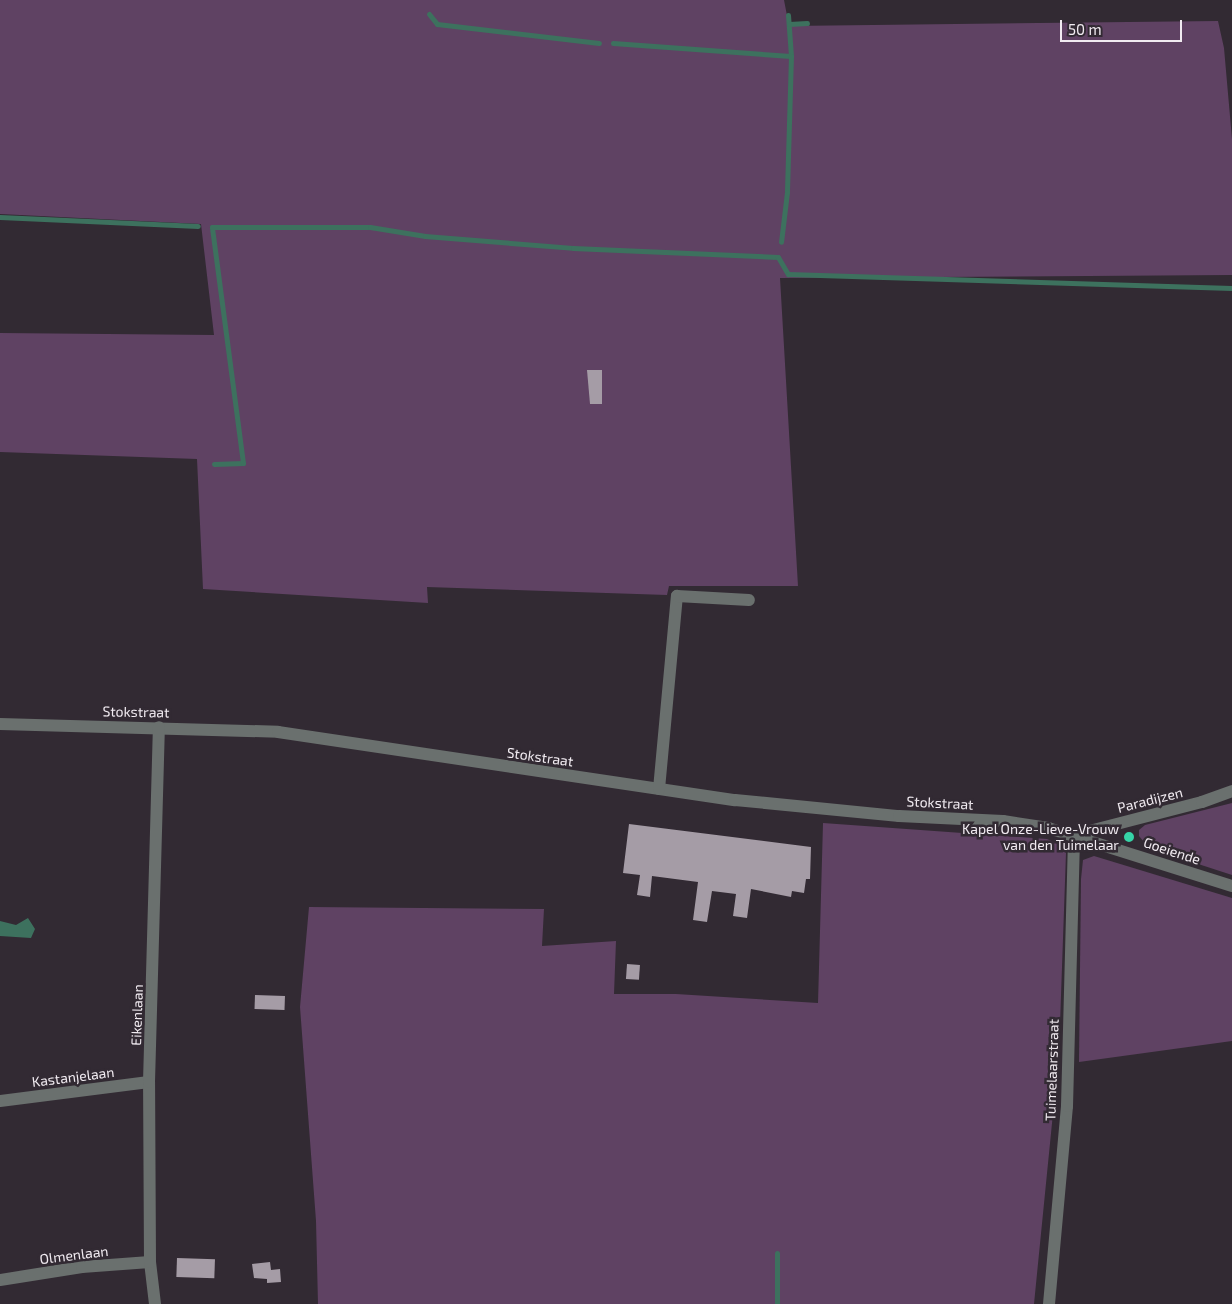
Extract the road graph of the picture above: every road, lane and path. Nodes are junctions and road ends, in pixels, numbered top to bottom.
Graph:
1 (749, 600) dead end
2 (0, 724) edge
3 (159, 727) junction
4 (659, 789) junction
5 (1232, 791) edge
6 (1074, 836) junction
7 (1232, 886) edge
8 (149, 1082) junction
9 (0, 1101) edge
10 (150, 1262) junction
11 (0, 1277) edge
12 (155, 1304) edge
13 (1049, 1304) edge

1 - 4 street
2 - 3 street, Stokstraat
3 - 4 street, Stokstraat
3 - 8 street, Eikenlaan
4 - 6 street, Stokstraat
5 - 6 street, Paradijzen
6 - 7 street, Goeiende
6 - 13 street, Tuimelaarstraat
8 - 9 street, Kastanjelaan
8 - 10 street, Eikenlaan
10 - 11 street, Olmenlaan
10 - 12 street, Eikenlaan

